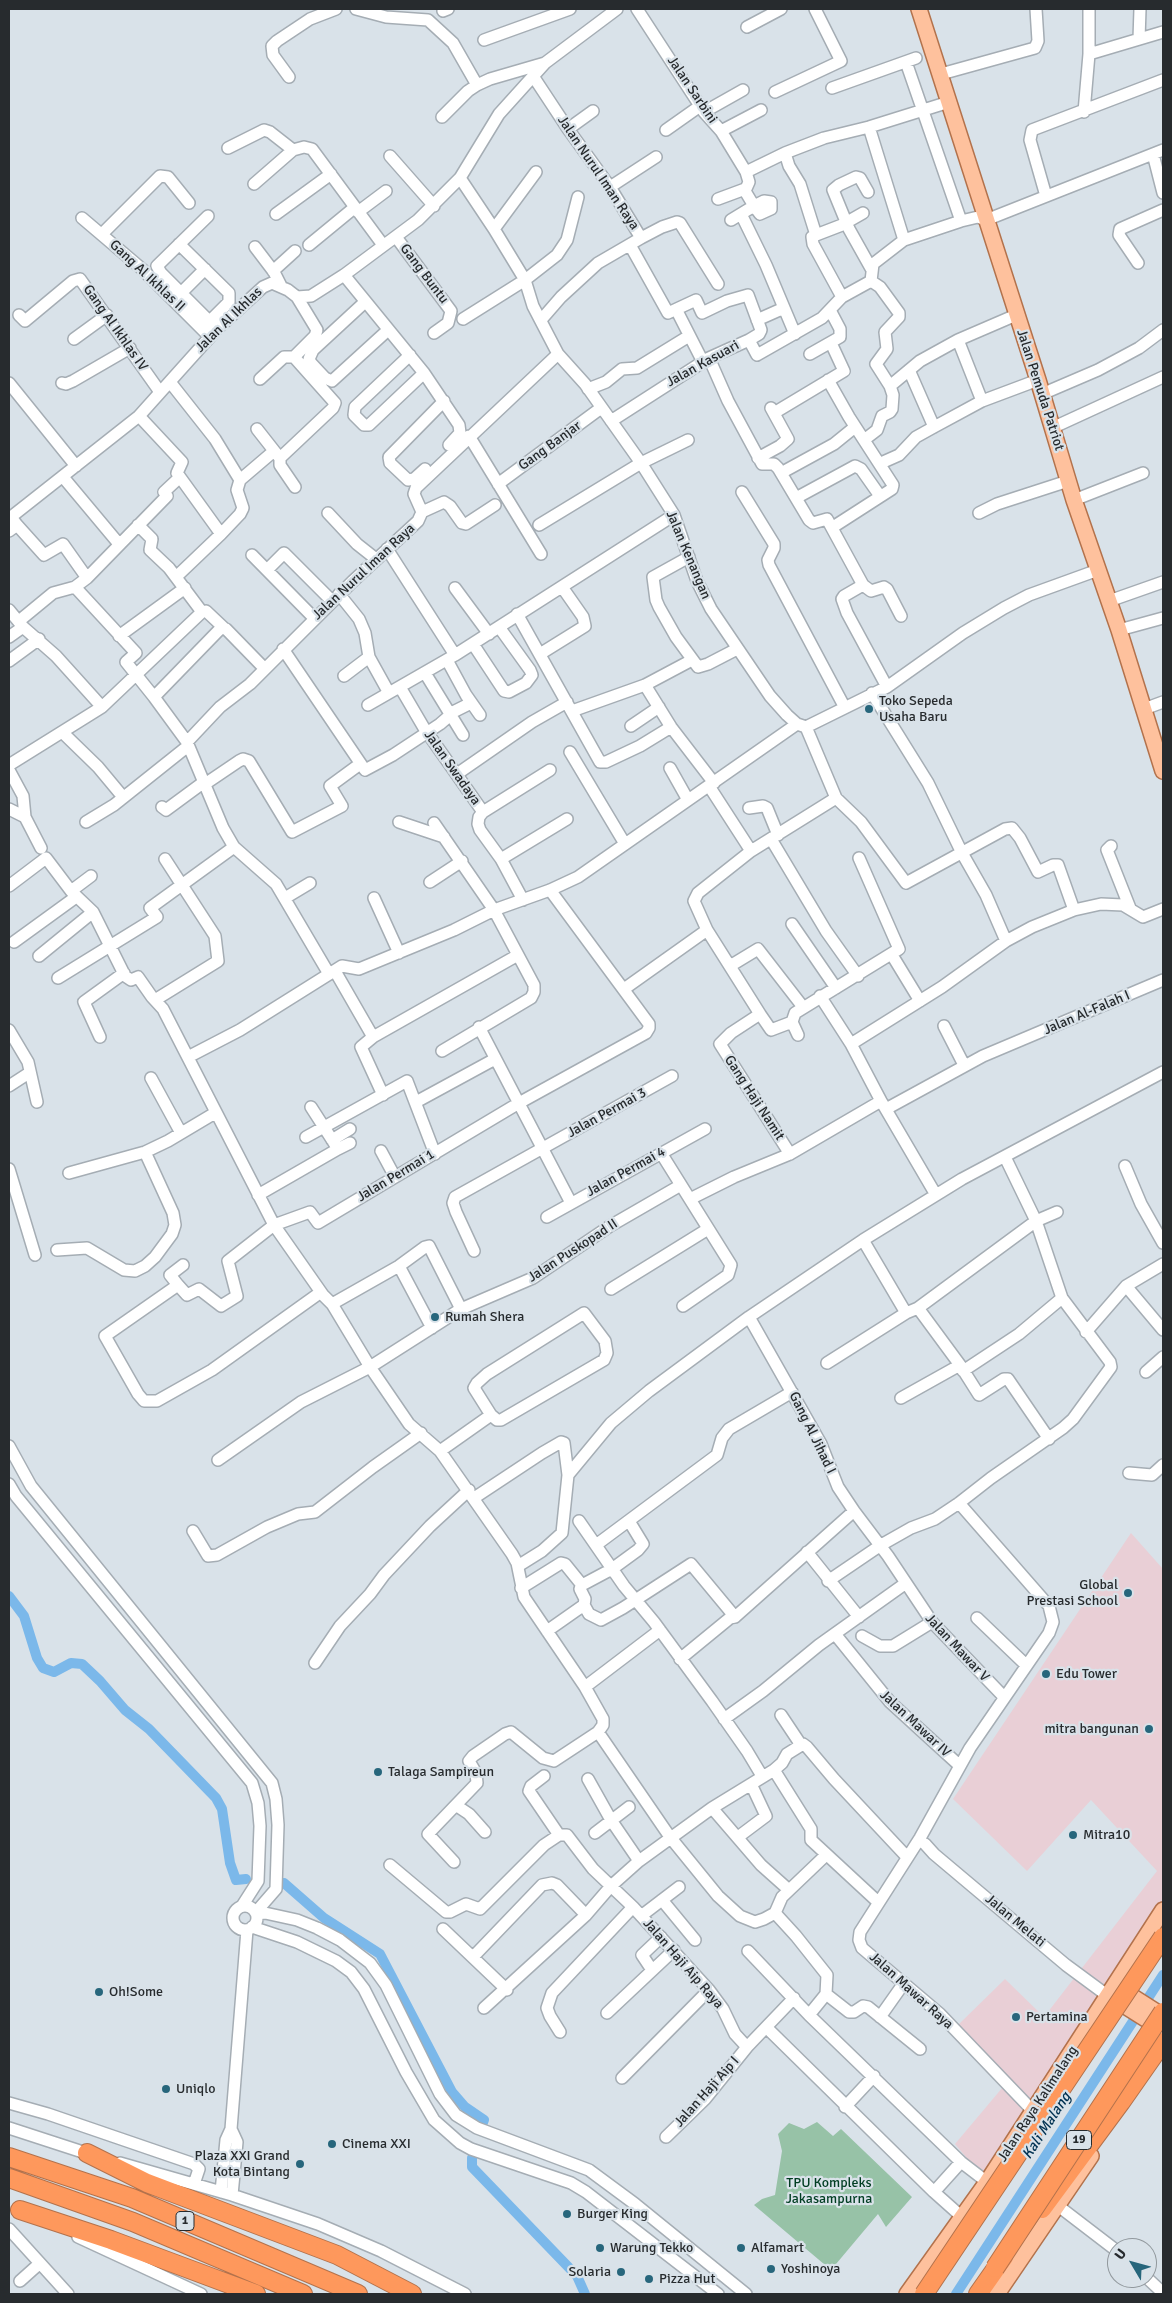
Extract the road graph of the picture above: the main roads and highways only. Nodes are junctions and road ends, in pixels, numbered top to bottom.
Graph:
1 (920, 9) edge
2 (1160, 750) edge
3 (1163, 771) edge
4 (1163, 1910) edge
5 (1163, 1937) edge
6 (1114, 1992) junction
7 (1163, 2025) edge
8 (1163, 2052) edge
9 (87, 2153) road end
10 (9, 2157) edge
11 (9, 2178) edge
12 (14, 2208) edge
13 (995, 2268) junction
14 (256, 2294) edge
15 (303, 2294) edge
16 (358, 2294) edge
17 (412, 2294) edge
18 (907, 2294) edge
19 (924, 2294) edge
20 (978, 2294) edge
21 (997, 2294) edge

1 - 2 main road, Jalan Pemuda Patriot
2 - 3 main road, Jalan Pemuda Patriot
4 - 6 main road, Jalan Raya Kalimalang
5 - 19 highway, bridge
6 - 7 main road, bridge
6 - 18 main road, Jalan Raya Kalimalang
7 - 13 highway, 19, bridge
7 - 13 highway, bridge
8 - 21 main road
9 - 17 highway
10 - 16 highway, 1
11 - 15 highway, 1
12 - 14 highway
13 - 20 highway, 19

